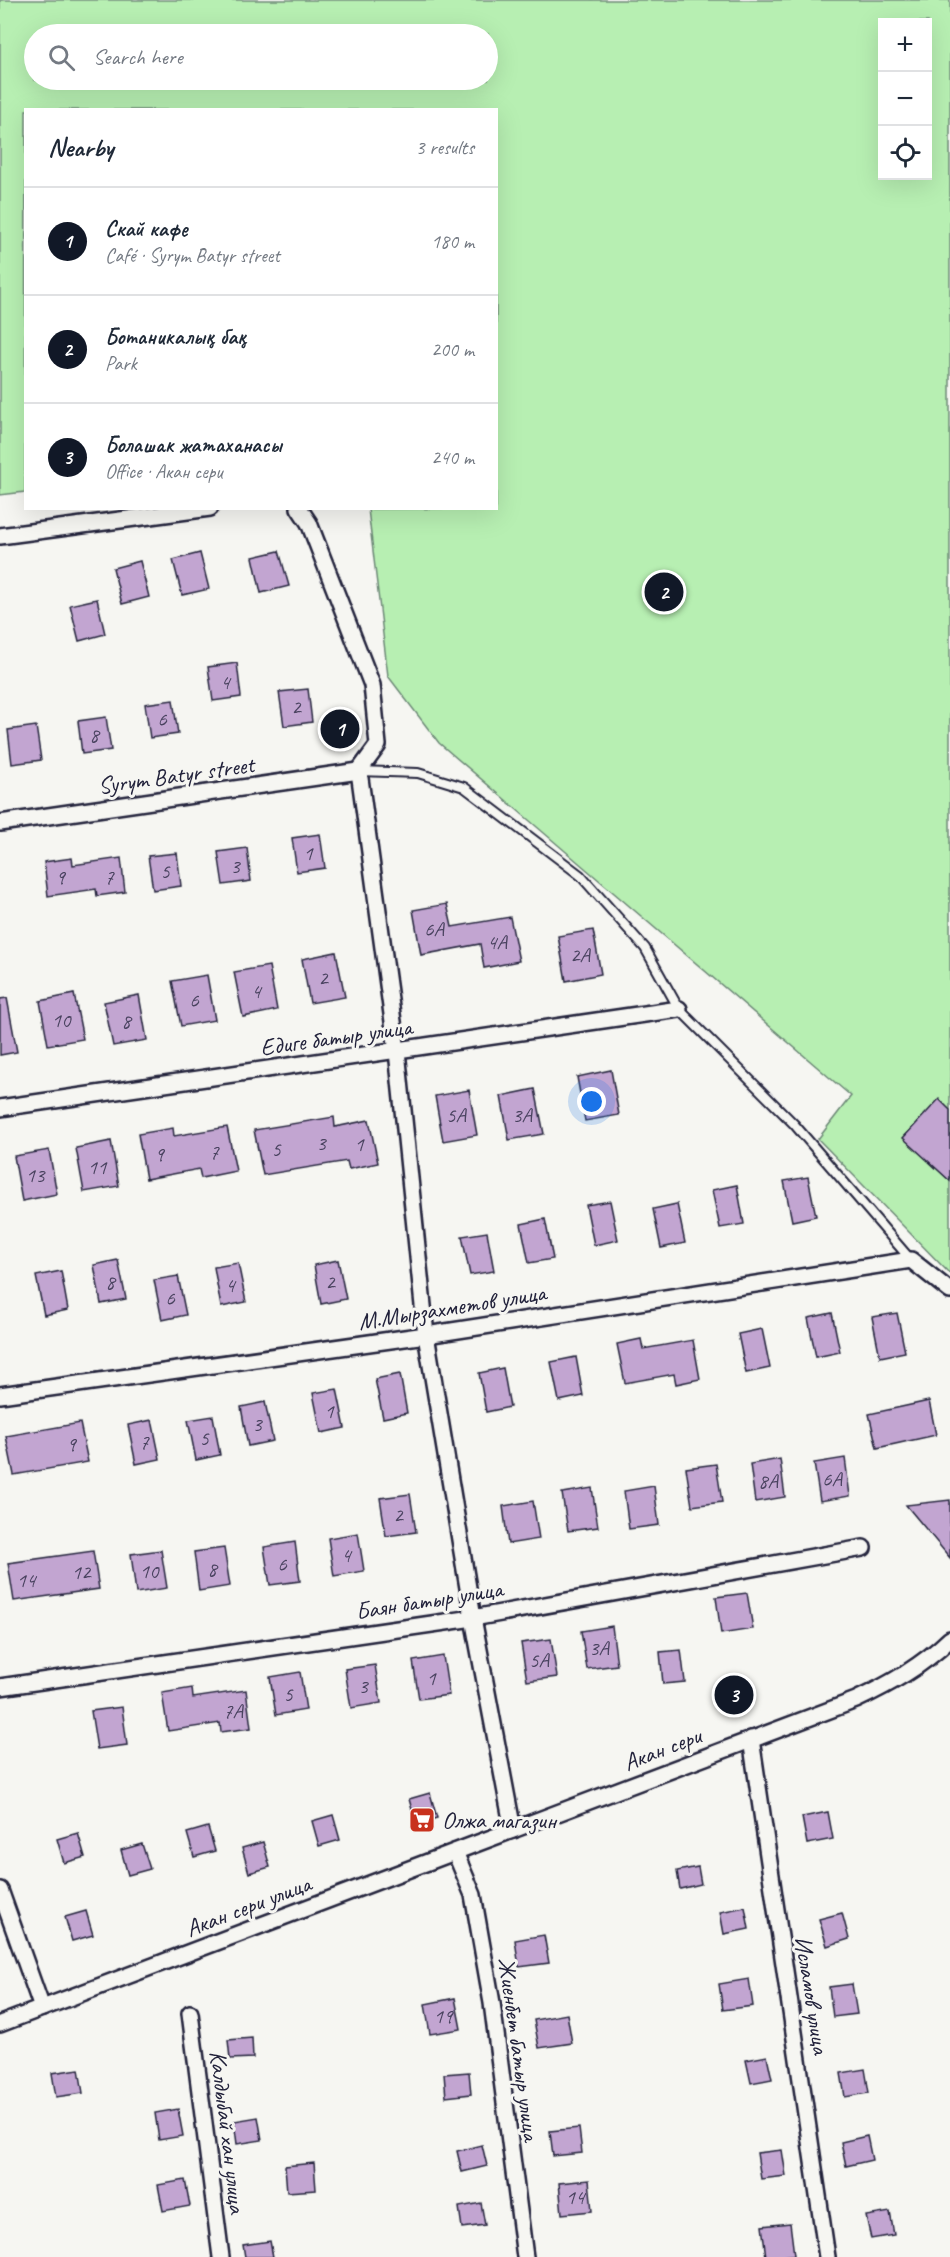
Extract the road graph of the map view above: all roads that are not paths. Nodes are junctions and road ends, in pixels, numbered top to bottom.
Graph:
1 (195, 510) edge
2 (300, 510) edge
3 (0, 536) edge
4 (359, 771) junction
5 (0, 824) edge
6 (679, 1009) junction
7 (397, 1051) junction
8 (0, 1108) edge
9 (911, 1260) junction
10 (950, 1291) edge
11 (426, 1335) junction
12 (0, 1395) edge
13 (863, 1548) dead end
14 (473, 1618) junction
15 (950, 1640) edge
16 (0, 1687) edge
17 (751, 1739) junction
18 (513, 1830) junction
19 (456, 1852) junction
20 (0, 1890) edge
21 (42, 2008) junction
22 (190, 2013) dead end
23 (0, 2024) edge
24 (221, 2257) edge
25 (525, 2257) edge
26 (827, 2257) edge

1 - 3 street
2 - 4 street
4 - 5 street, Syrym Batyr street
4 - 6 lane
4 - 7 street
6 - 7 street, Едиге батыр улица
6 - 9 lane
7 - 8 street, Едиге батыр улица
7 - 11 street
9 - 10 street
9 - 11 street, М.Мырзахметов улица
11 - 12 street, М.Мырзахметов улица
11 - 14 street
13 - 14 street, Баян батыр улица
14 - 16 street, Баян батыр улица
14 - 18 street
15 - 17 street, Акан сери
17 - 18 street, Акан сери
17 - 26 street, Исламов улица
18 - 19 street, Акан сери улица
19 - 21 street, Акан сери улица
19 - 25 street, Жиенбет батыр улица
20 - 21 street
21 - 23 street, Акан сери улица
22 - 24 street, Калдыбай хан улица

